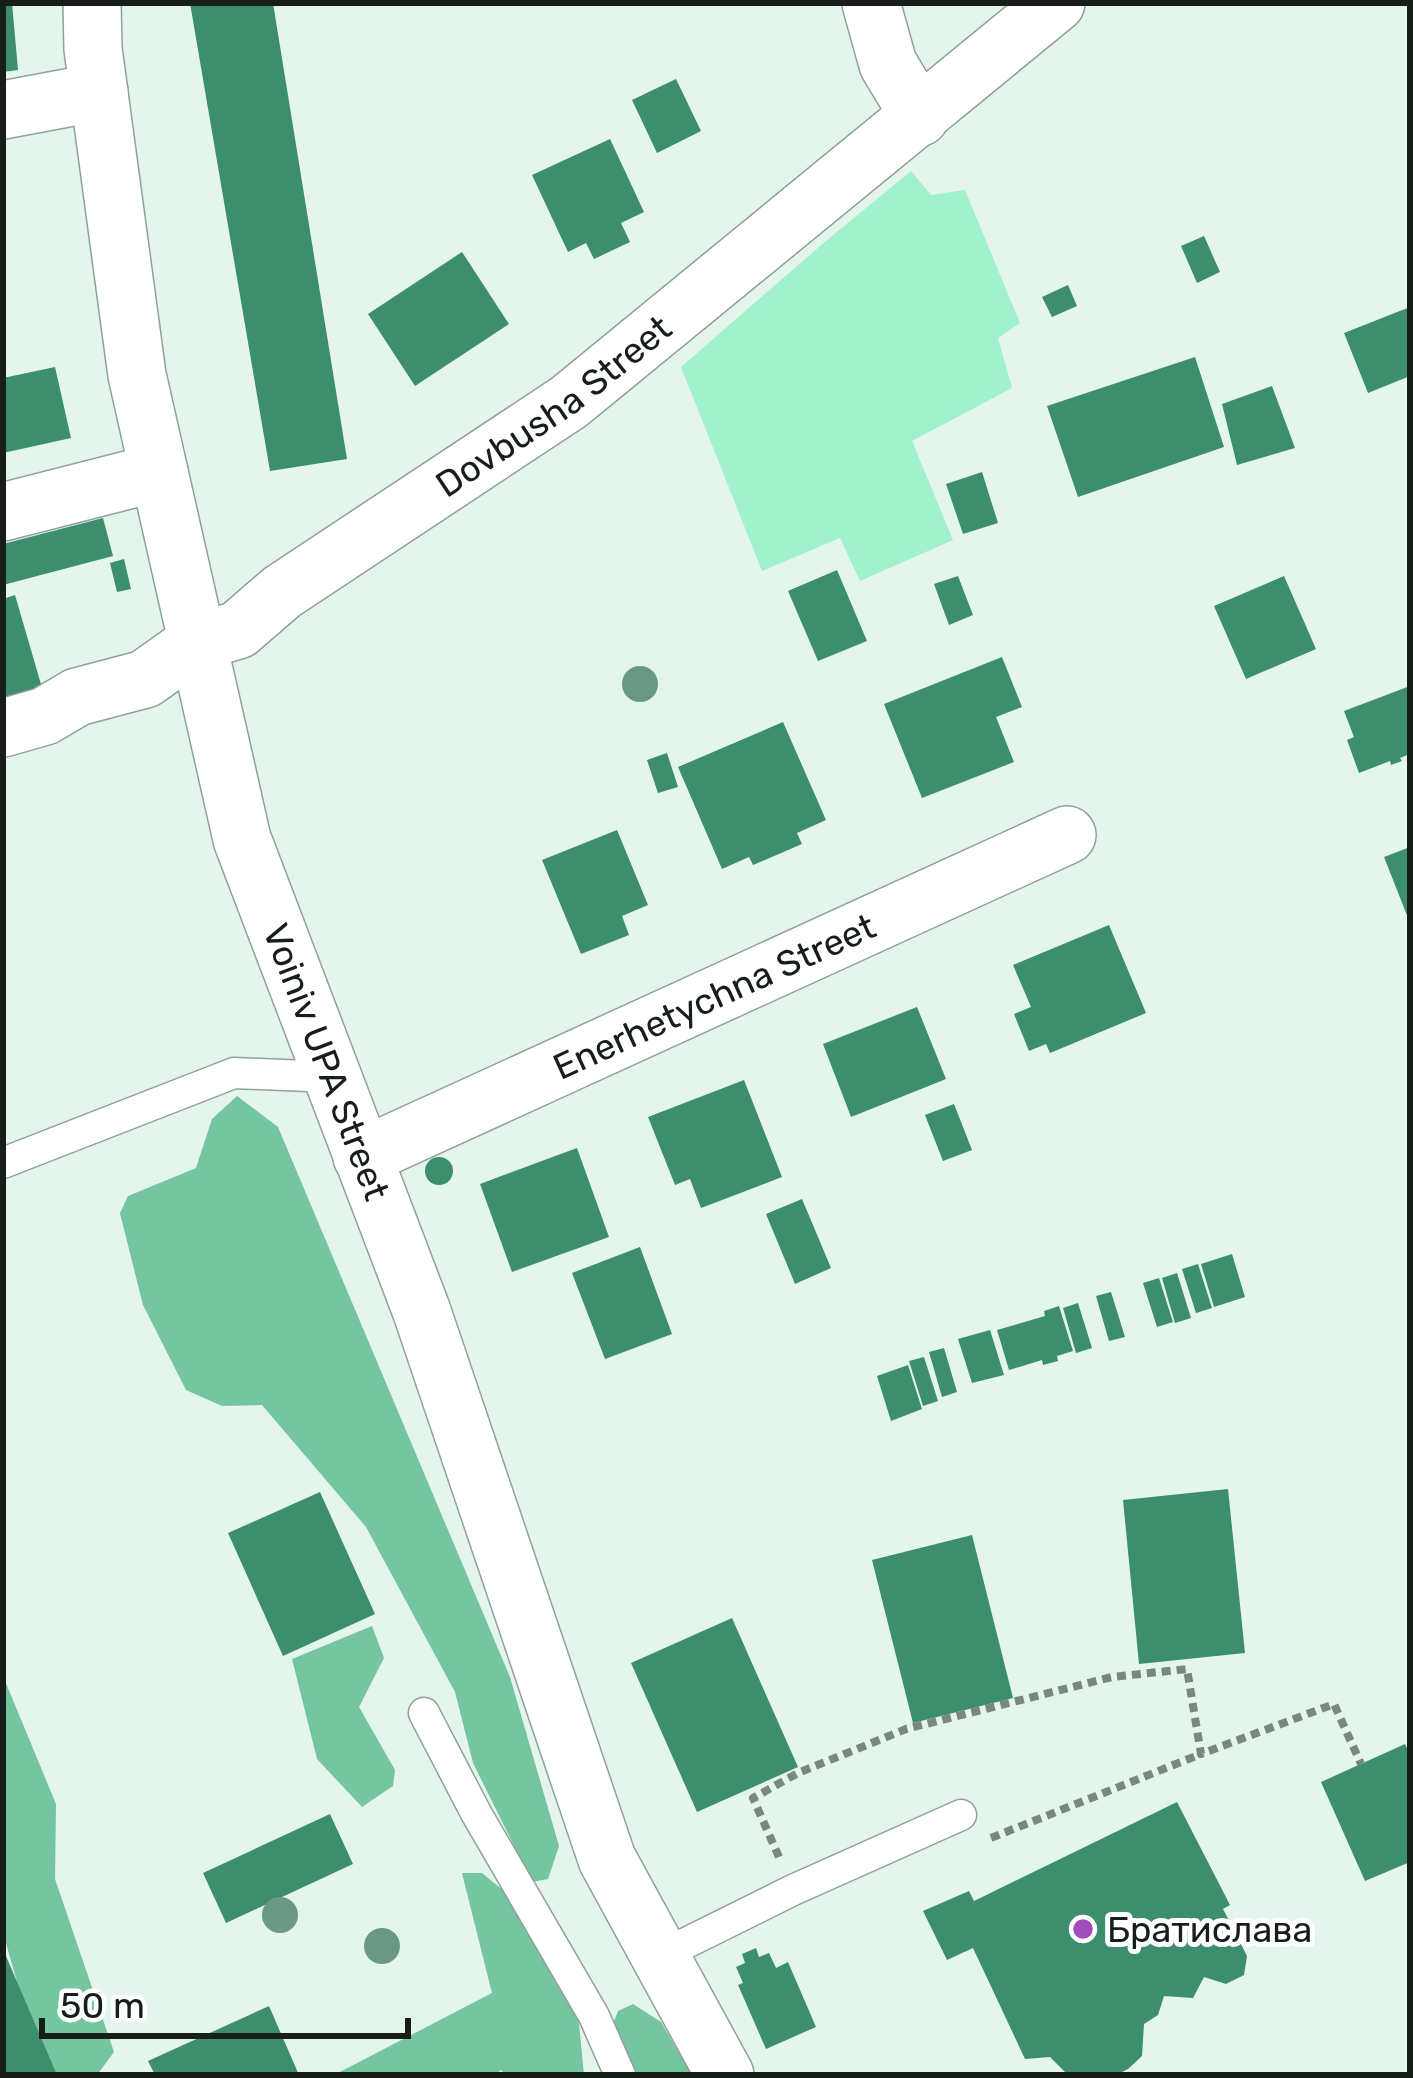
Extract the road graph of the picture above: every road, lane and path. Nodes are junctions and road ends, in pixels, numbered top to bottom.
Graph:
1 (92, 3) edge
2 (871, 3) edge
3 (1056, 3) edge
4 (99, 92) junction
5 (3, 110) edge
6 (920, 117) junction
7 (159, 472) junction
8 (3, 512) edge
9 (197, 642) junction
10 (3, 728) edge
11 (1067, 835) dead end
12 (332, 1077) junction
13 (362, 1157) junction
14 (3, 1163) edge
15 (424, 1713) dead end
16 (1202, 1754) junction
17 (1361, 1764) dead end
18 (962, 1815) joint
19 (793, 1890) junction
20 (660, 1956) junction
21 (620, 2075) edge
22 (725, 2075) edge

1 - 4 street, Voiniv UPA Street
2 - 6 street
3 - 6 street, Dovbusha Street
4 - 5 street
4 - 7 street, Voiniv UPA Street
6 - 9 street, Dovbusha Street
7 - 8 street
7 - 9 street, Voiniv UPA Street
9 - 10 street, Dovbusha Street
9 - 12 street, Voiniv UPA Street
11 - 13 street, Enerhetychna Street
12 - 13 street, Voiniv UPA Street
12 - 14 lane
13 - 20 street, Voiniv UPA Street
15 - 21 lane
16 - 17 path
16 - 18 path
16 - 19 path
18 - 19 lane
19 - 20 lane
20 - 22 street, Voiniv UPA Street

